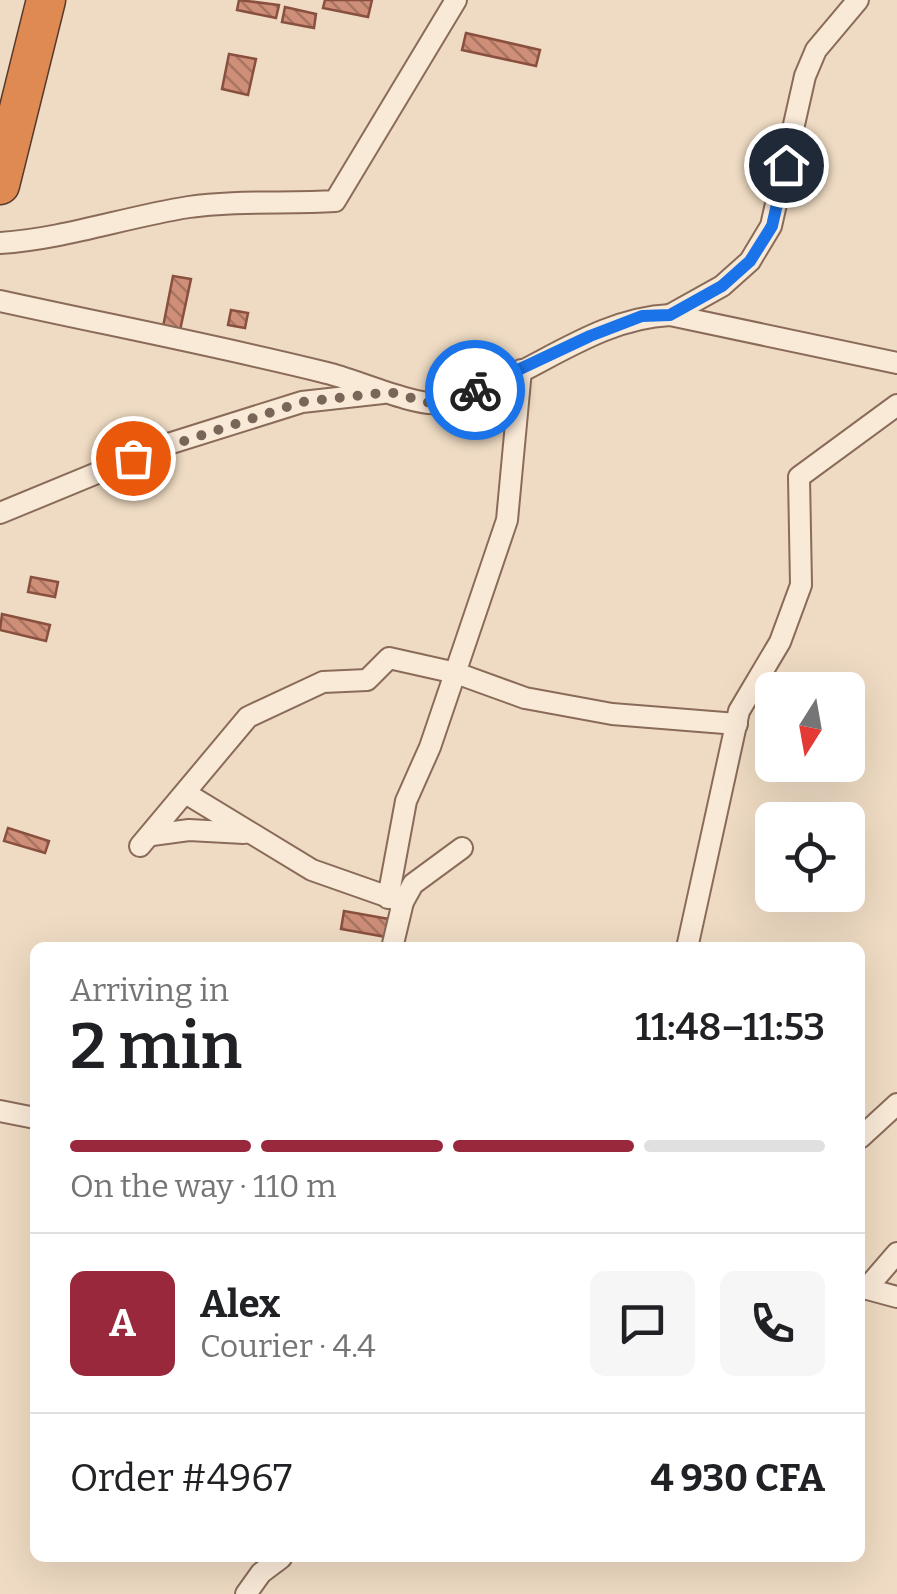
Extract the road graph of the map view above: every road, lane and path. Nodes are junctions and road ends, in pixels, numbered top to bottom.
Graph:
1 (46, 0) edge
2 (456, 0) edge
3 (858, 0) edge
4 (0, 185) edge
5 (0, 243) edge
6 (0, 300) edge
7 (670, 315) junction
8 (897, 364) edge
9 (521, 370) junction
10 (390, 392) junction
11 (897, 405) edge
12 (0, 513) edge
13 (456, 673) junction
14 (736, 724) junction
15 (187, 794) junction
16 (252, 834) junction
17 (462, 848) dead end
18 (396, 900) junction
19 (392, 942) edge
20 (688, 942) edge
21 (897, 1104) edge
22 (0, 1111) edge
23 (30, 1117) edge
24 (865, 1133) edge
25 (897, 1253) edge
26 (865, 1286) edge
27 (865, 1288) edge
28 (897, 1296) edge
29 (276, 1562) edge
30 (246, 1594) edge

1 - 4 highway
2 - 5 street
3 - 7 street
6 - 10 street
7 - 8 street
7 - 9 street
9 - 10 street
9 - 13 street
10 - 12 street
11 - 14 street
13 - 14 street
13 - 15 street
13 - 18 street
14 - 20 street
15 - 16 street
15 - 16 street
16 - 18 street
17 - 18 street
18 - 19 street
21 - 24 street
22 - 23 street
25 - 26 street
27 - 28 street
29 - 30 street

